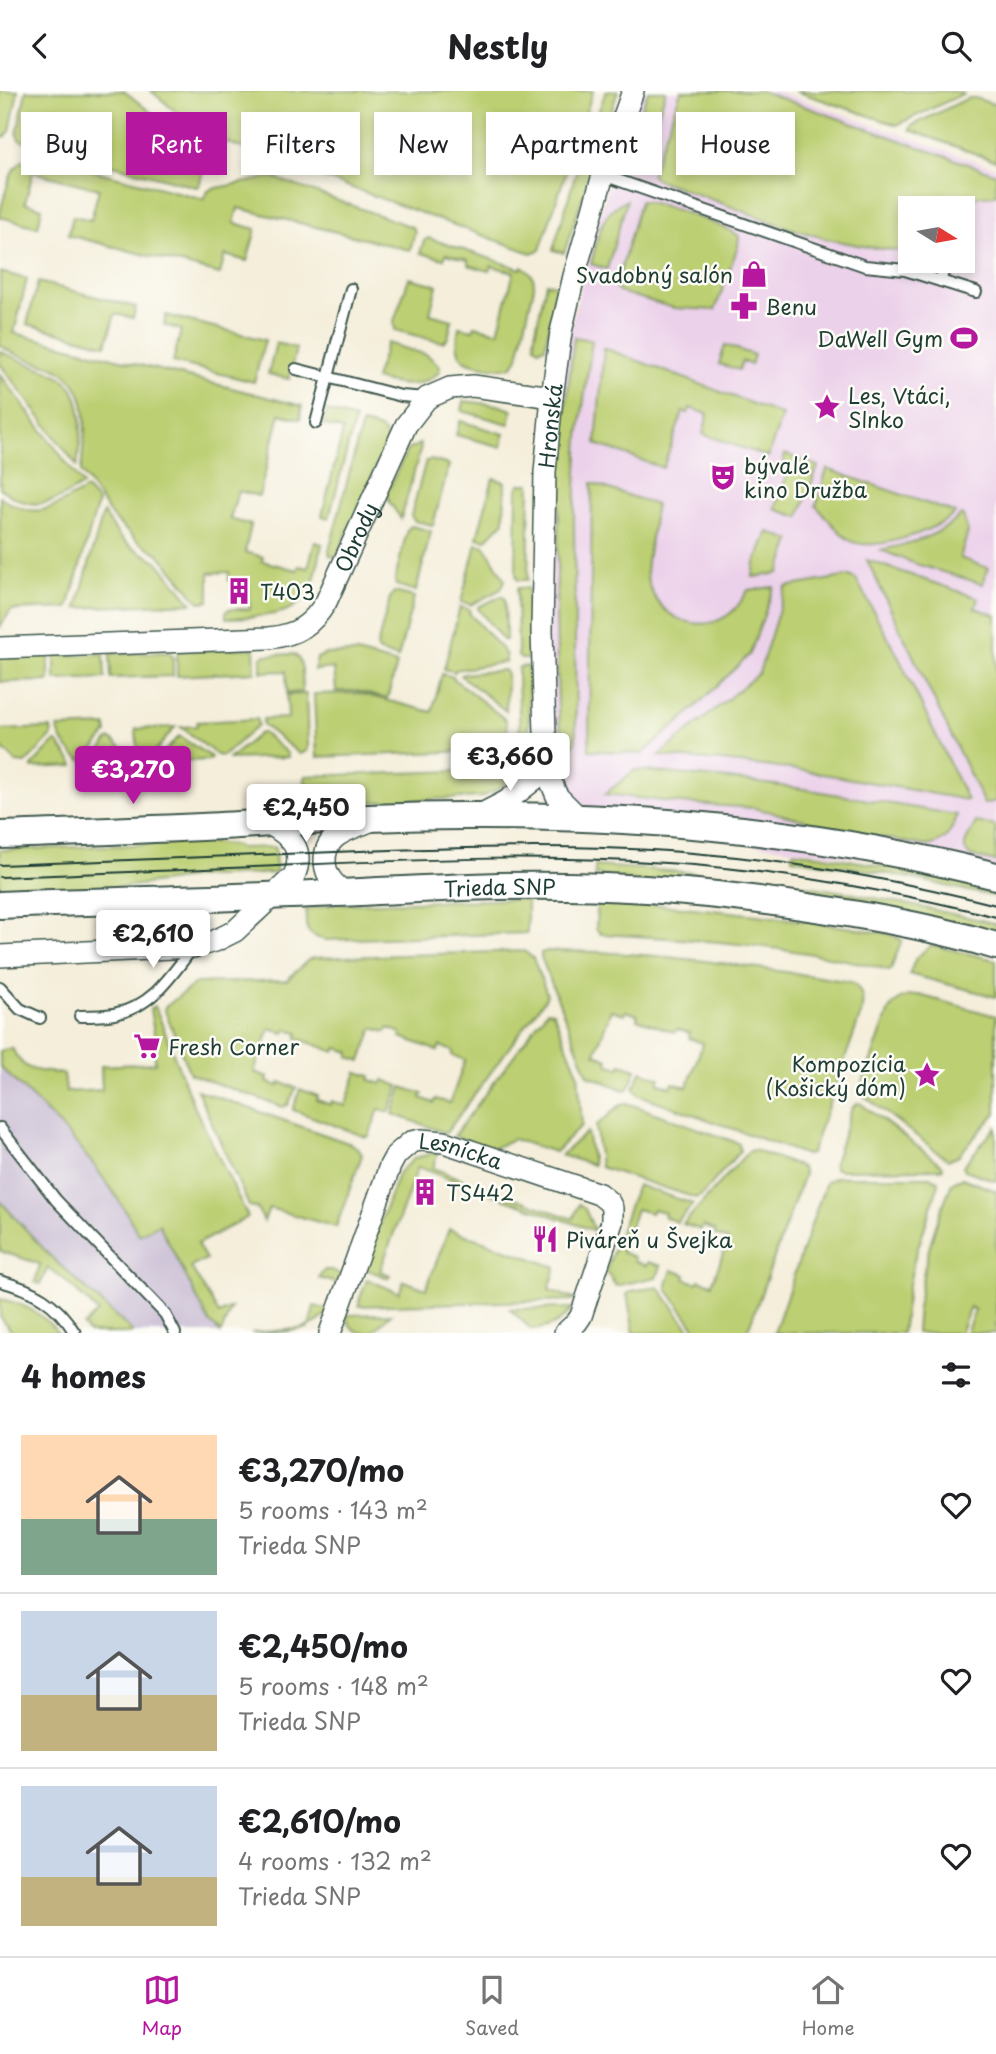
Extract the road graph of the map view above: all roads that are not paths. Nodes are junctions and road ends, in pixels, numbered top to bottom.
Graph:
1 (633, 91) edge
2 (625, 112) edge
3 (603, 175) edge
4 (606, 175) edge
5 (943, 273) edge
6 (940, 281) junction
7 (351, 289) dead end
8 (976, 292) dead end
9 (296, 369) dead end
10 (328, 377) junction
11 (552, 397) junction
12 (427, 398) junction
13 (316, 423) dead end
14 (0, 648) edge
15 (546, 770) junction
16 (480, 815) junction
17 (579, 818) junction
18 (375, 819) junction
19 (268, 823) junction
20 (0, 835) edge
21 (996, 876) edge
22 (346, 893) junction
23 (272, 896) junction
24 (0, 905) edge
25 (996, 946) edge
26 (193, 947) junction
27 (0, 956) edge
28 (0, 987) edge
29 (80, 1016) dead end
30 (40, 1018) dead end
31 (0, 1128) edge
32 (0, 1280) edge
33 (75, 1333) edge
34 (175, 1333) edge
35 (330, 1333) edge
36 (565, 1333) edge

1 - 2 street, Hronská
3 - 11 street, Hronská
4 - 6 lane
5 - 6 lane
6 - 8 lane
7 - 10 lane
9 - 10 lane
10 - 12 lane
10 - 13 lane
11 - 12 street
11 - 15 street, Hronská
12 - 14 street, Obrody
15 - 16 street
15 - 17 street
16 - 17 street
16 - 18 street
17 - 21 street
18 - 19 street
18 - 22 street
19 - 20 street
19 - 23 street
22 - 23 street, Trieda SNP
22 - 25 street, Trieda SNP
23 - 24 street, Trieda SNP
23 - 26 street
26 - 27 street
26 - 29 lane
28 - 30 lane
31 - 34 lane
32 - 33 lane
35 - 36 street, Lesnícka

